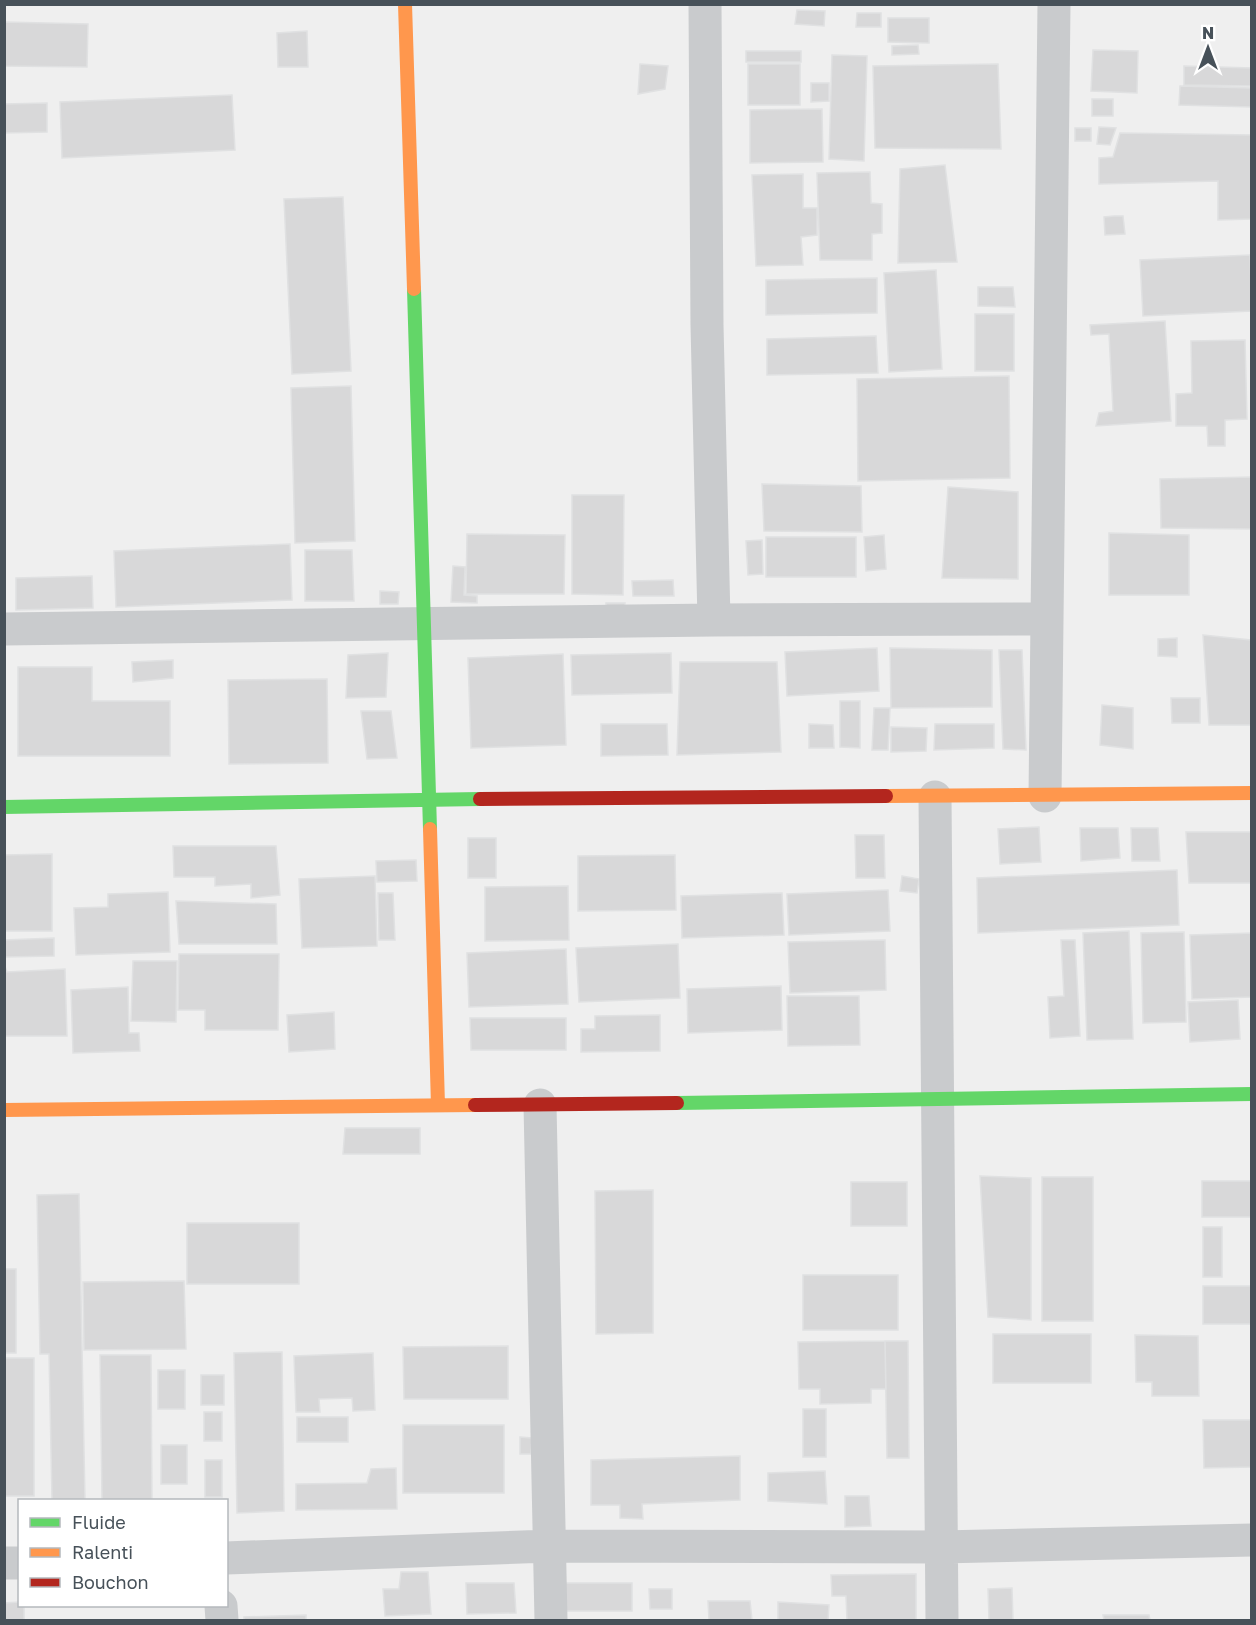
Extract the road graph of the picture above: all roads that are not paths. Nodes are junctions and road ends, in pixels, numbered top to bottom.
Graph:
1 (405, 4) edge
2 (705, 4) edge
3 (1054, 4) edge
4 (1047, 619) junction
5 (714, 620) junction
6 (423, 625) junction
7 (4, 629) edge
8 (1251, 793) edge
9 (1045, 796) junction
10 (935, 797) junction
11 (429, 799) junction
12 (4, 807) edge
13 (1251, 1094) edge
14 (938, 1100) junction
15 (438, 1105) junction
16 (540, 1105) junction
17 (4, 1110) edge
18 (1251, 1540) edge
19 (549, 1546) junction
20 (941, 1547) junction
21 (228, 1558) edge
22 (551, 1620) edge
23 (942, 1620) edge

1 - 6 street
2 - 5 street
3 - 4 street
4 - 5 street
4 - 9 street
5 - 6 street
6 - 7 street
6 - 11 street
8 - 9 street
9 - 10 street
10 - 11 street
10 - 14 street
11 - 12 street
11 - 15 street
13 - 14 street
14 - 16 street
14 - 20 street
15 - 16 street
15 - 17 street
16 - 19 street
18 - 20 street
19 - 20 street
19 - 21 street
19 - 22 street
20 - 23 street

